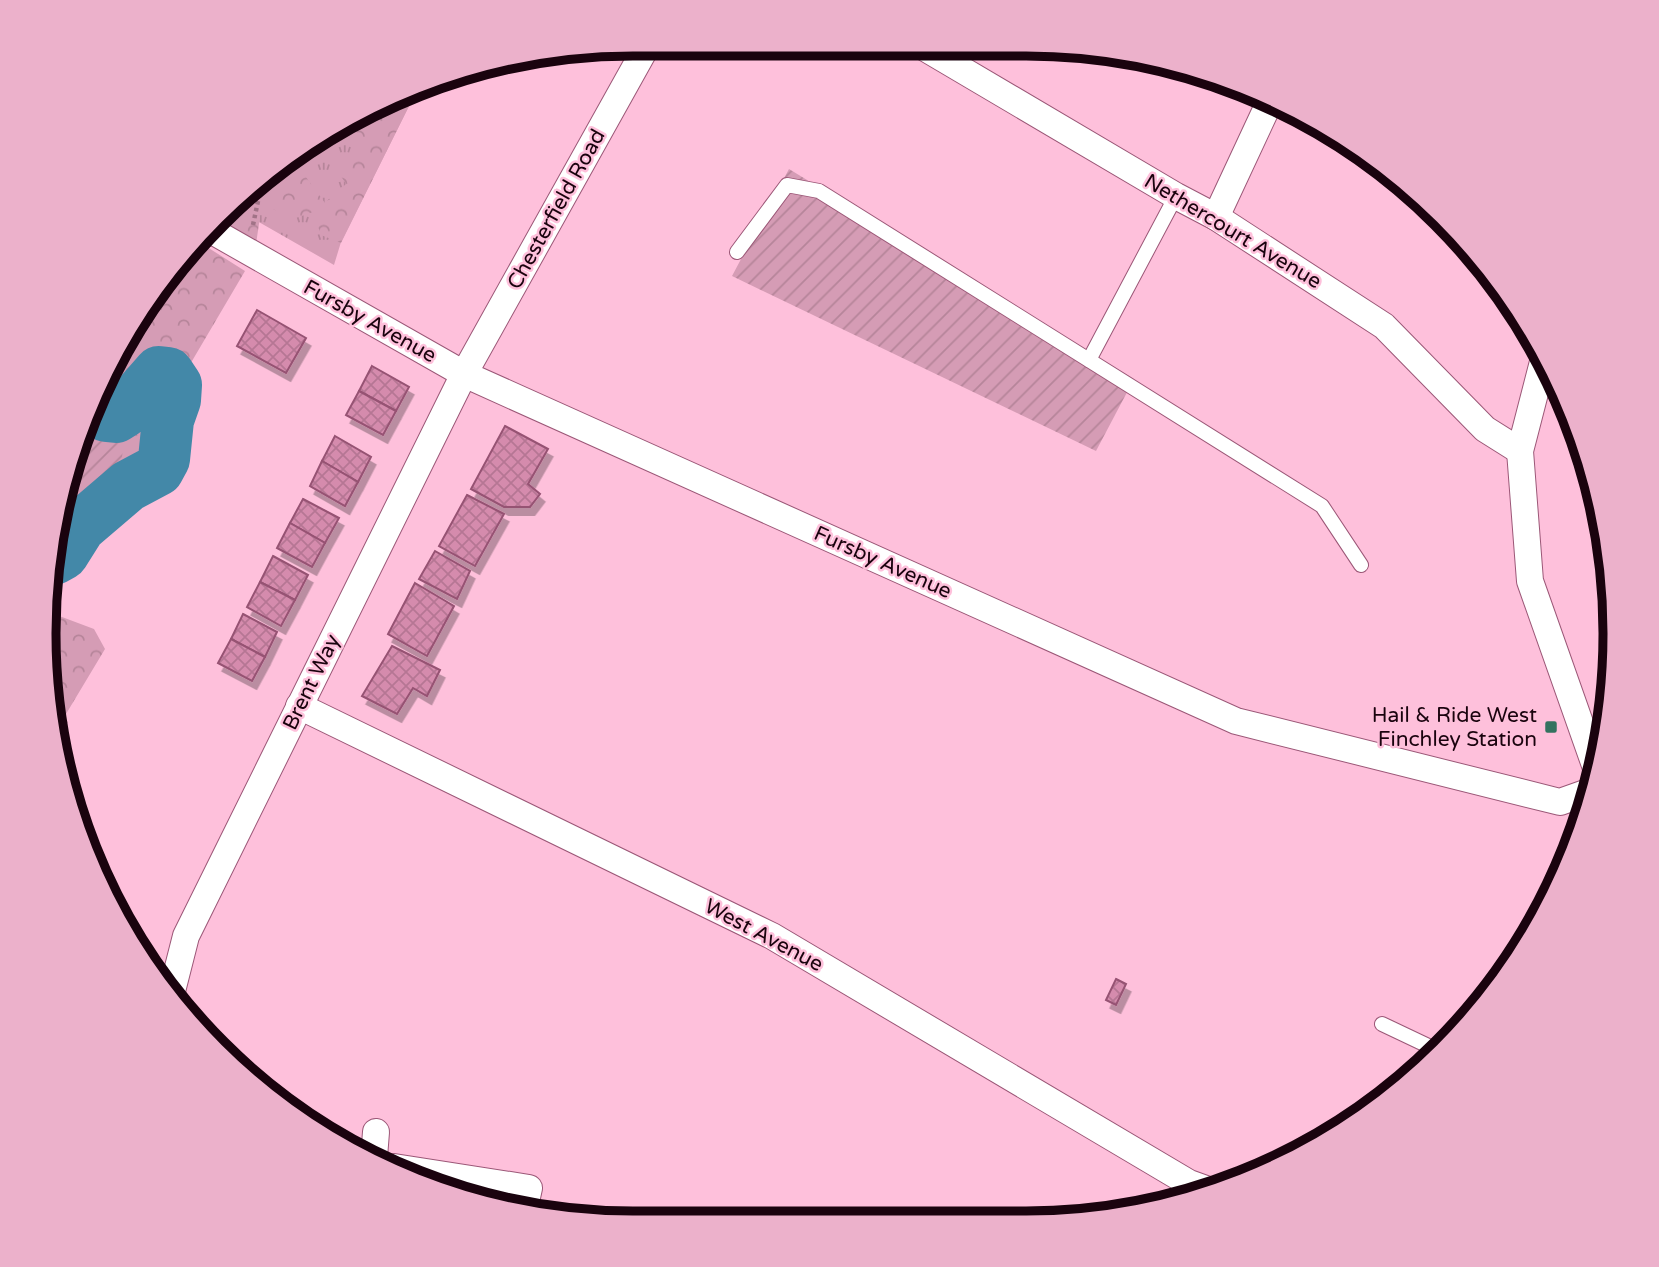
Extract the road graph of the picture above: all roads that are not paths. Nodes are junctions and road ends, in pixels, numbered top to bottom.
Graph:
1 (641, 56) edge
2 (939, 56) edge
3 (1266, 109) edge
4 (1176, 196) junction
5 (1216, 217) junction
6 (216, 234) edge
7 (737, 253) dead end
8 (1089, 360) junction
9 (1540, 373) edge
10 (464, 374) junction
11 (1520, 451) junction
12 (1361, 565) dead end
13 (299, 706) junction
14 (1590, 752) edge
15 (1579, 795) edge
16 (174, 983) edge
17 (1382, 1024) dead end
18 (1429, 1046) edge
19 (427, 1172) edge
20 (1195, 1185) edge
21 (526, 1201) edge

1 - 10 street, Chesterfield Road
2 - 4 street, Nethercourt Avenue
3 - 5 street
4 - 5 street, Nethercourt Avenue
4 - 8 lane
5 - 11 street, Nethercourt Avenue
6 - 10 street, Fursby Avenue
7 - 8 lane
8 - 12 lane
9 - 11 street
10 - 13 street, Brent Way
10 - 15 street, Fursby Avenue
11 - 14 street
13 - 16 street, Brent Way
13 - 20 street, West Avenue
17 - 18 lane
19 - 21 street

